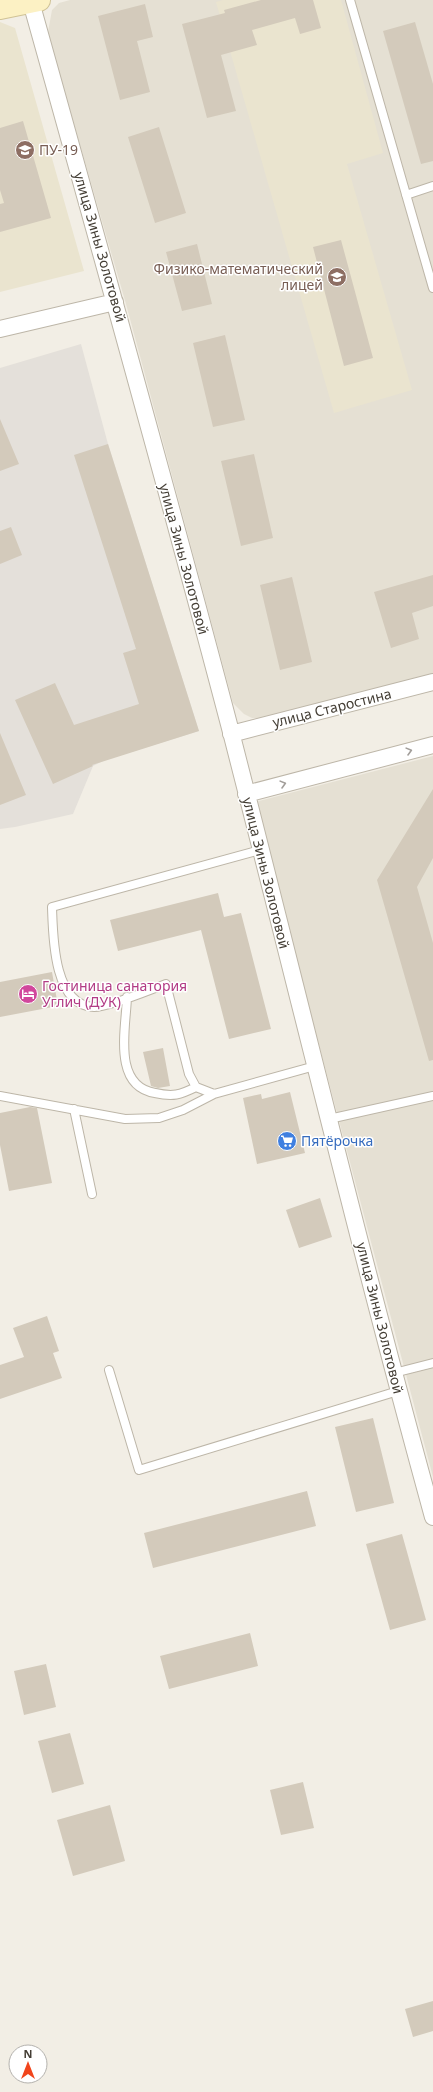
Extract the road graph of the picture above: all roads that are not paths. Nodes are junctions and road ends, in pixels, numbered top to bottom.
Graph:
1 (351, 0) edge
2 (35, 1) edge
3 (0, 8) edge
4 (433, 186) edge
5 (406, 195) junction
6 (433, 288) edge
7 (115, 302) junction
8 (0, 330) edge
9 (433, 682) edge
10 (231, 734) junction
11 (433, 745) edge
12 (246, 794) junction
13 (260, 850) junction
14 (127, 997) junction
15 (315, 1066) junction
16 (196, 1087) junction
17 (214, 1094) junction
18 (0, 1096) edge
19 (433, 1096) edge
20 (74, 1109) junction
21 (329, 1119) junction
22 (92, 1194) dead end
23 (433, 1363) edge
24 (109, 1370) dead end
25 (394, 1373) junction
26 (398, 1391) junction
27 (433, 1517) edge

1 - 5 lane
2 - 3 street
2 - 7 street, улица Зины Золотовой
4 - 5 lane
5 - 6 lane
7 - 8 street
7 - 10 street, улица Зины Золотовой
9 - 10 street, улица Старостина
10 - 12 street, улица Зины Золотовой
12 -> 11 street
12 - 13 street, улица Зины Золотовой
13 - 14 lane
13 - 15 street, улица Зины Золотовой
14 - 16 lane
14 - 16 lane
15 - 17 lane
15 - 21 street, улица Зины Золотовой
16 - 17 lane
17 - 20 lane
18 - 20 lane
19 - 21 lane
20 - 22 lane
21 - 25 street, улица Зины Золотовой
23 - 25 lane
24 - 26 lane
25 - 26 street, улица Зины Золотовой
26 - 27 street, улица Зины Золотовой

